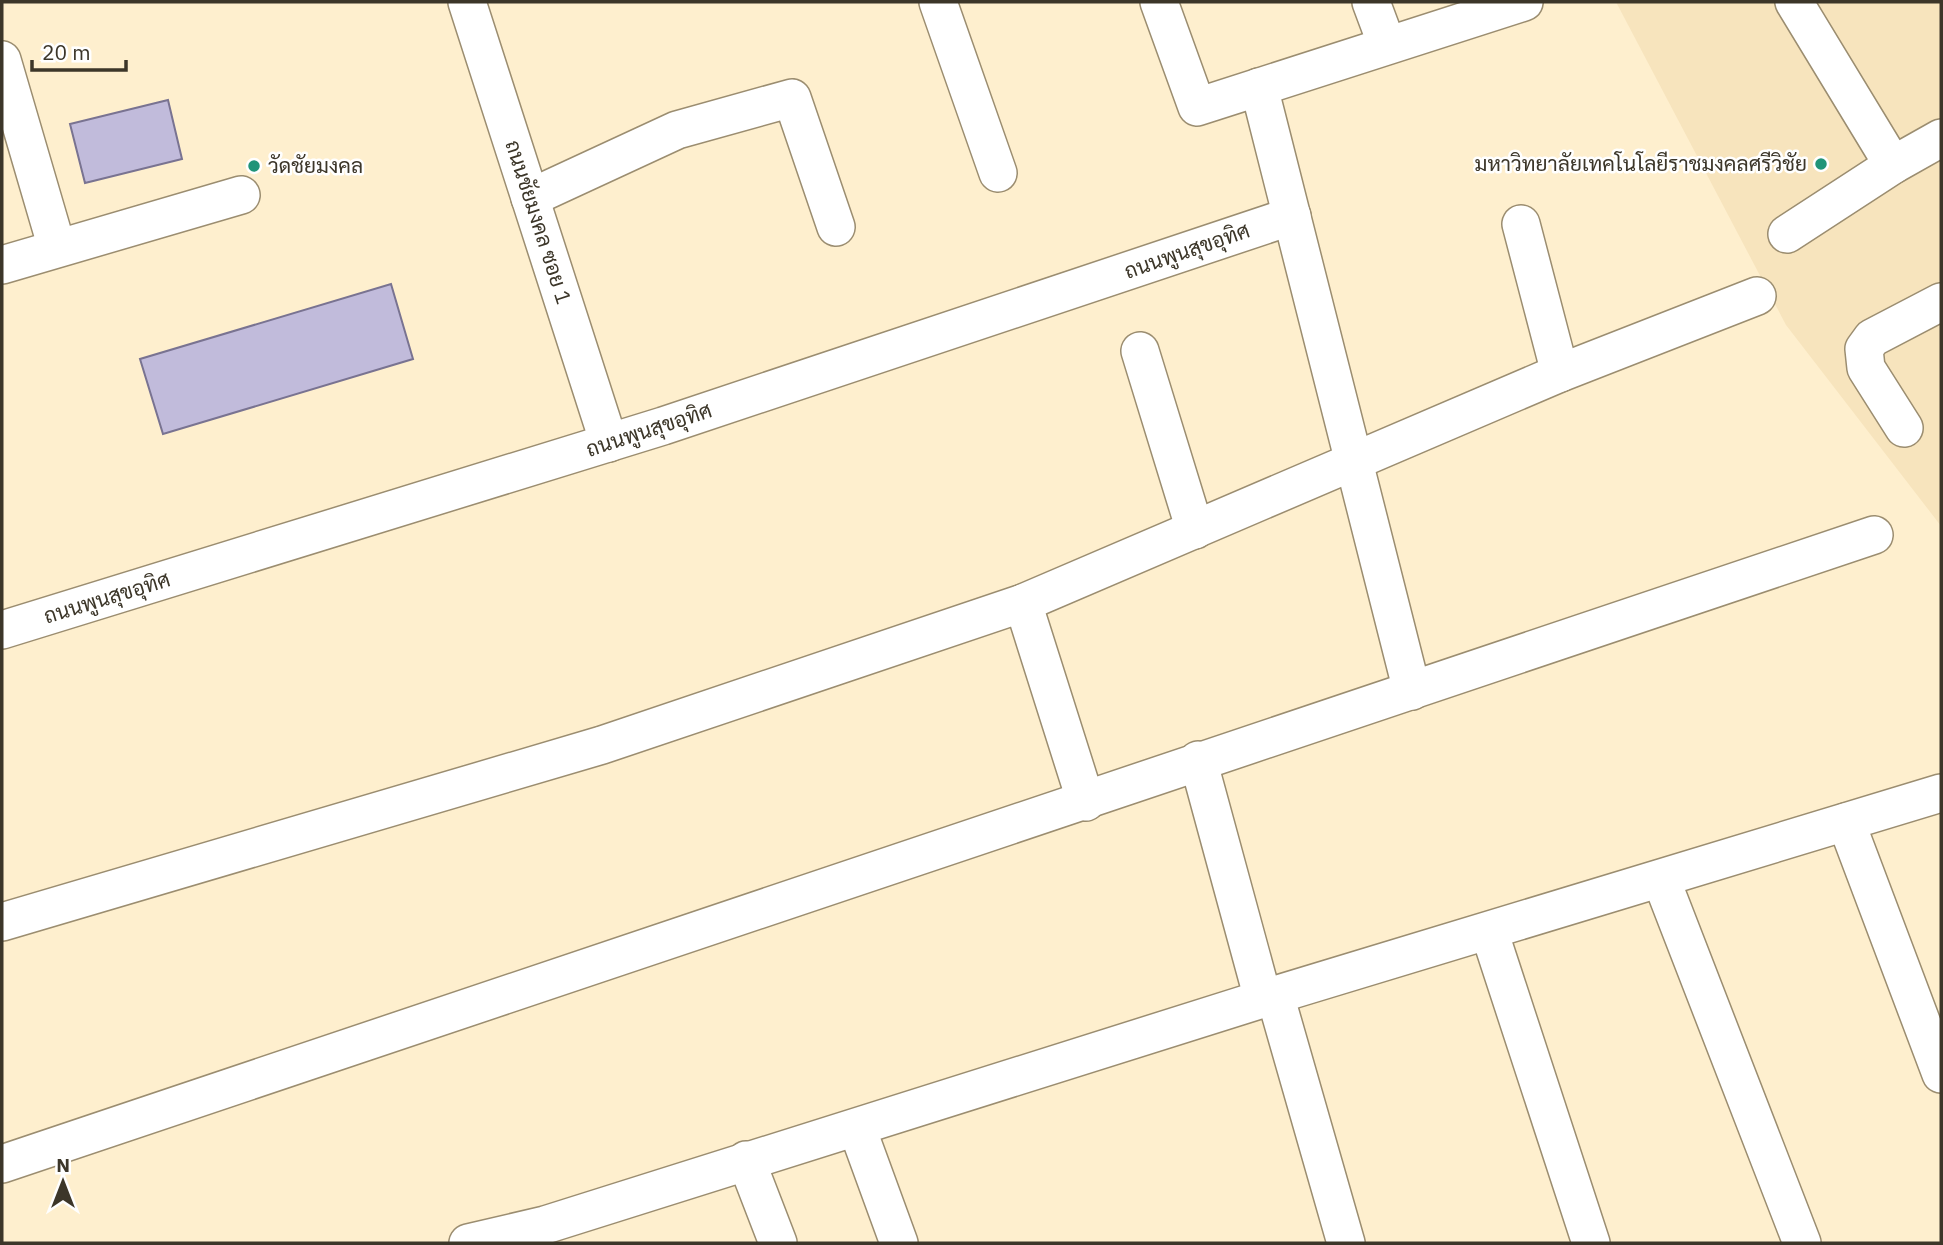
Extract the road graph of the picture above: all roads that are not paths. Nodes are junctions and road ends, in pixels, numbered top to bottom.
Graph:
1 (467, 2) edge
2 (939, 2) edge
3 (1159, 2) edge
4 (1371, 2) edge
5 (1524, 2) edge
6 (1794, 2) edge
7 (1387, 44) junction
8 (2, 60) edge
9 (1259, 87) junction
10 (1941, 138) edge
11 (1893, 165) junction
12 (998, 173) dead end
13 (241, 195) dead end
14 (530, 198) junction
15 (1292, 216) junction
16 (1521, 224) dead end
17 (836, 227) dead end
18 (1787, 234) dead end
19 (57, 248) junction
20 (2, 265) edge
21 (1757, 296) dead end
22 (1941, 302) edge
23 (1140, 351) dead end
24 (1560, 373) junction
25 (1904, 428) dead end
26 (609, 443) junction
27 (1355, 462) junction
28 (1195, 530) junction
29 (1874, 535) dead end
30 (1023, 603) junction
31 (2, 630) edge
32 (1412, 691) junction
33 (1198, 760) junction
34 (1941, 793) edge
35 (1086, 802) junction
36 (1846, 822) junction
37 (1661, 879) junction
38 (2, 922) edge
39 (1489, 931) junction
40 (1269, 997) junction
41 (1941, 1074) edge
42 (857, 1128) junction
43 (746, 1160) junction
44 (2, 1164) edge
45 (549, 1234) edge
46 (468, 1243) edge
47 (778, 1243) edge
48 (899, 1243) edge
49 (1346, 1243) edge
50 (1591, 1243) edge
51 (1802, 1243) edge

1 - 14 street, ถนนชัยมงคล ซอย 1
2 - 12 street
3 - 9 street
4 - 7 street
5 - 7 street
6 - 11 street
7 - 9 street
8 - 19 street
9 - 15 street
10 - 11 street
11 - 18 street
13 - 19 street
14 - 17 street
14 - 26 street, ถนนชัยมงคล ซอย 1
15 - 26 street, ถนนพูนสุขอุทิศ
15 - 27 street
16 - 24 street
19 - 20 street
21 - 24 street
22 - 25 street
23 - 28 street
24 - 27 street
26 - 31 street, ถนนพูนสุขอุทิศ
27 - 28 street
27 - 32 street
28 - 30 street
29 - 32 street
30 - 35 street
30 - 38 street
32 - 33 street
33 - 35 street
33 - 40 street
34 - 36 street
35 - 44 street
36 - 37 street
36 - 41 street
37 - 39 street
37 - 51 street
39 - 40 street
39 - 50 street
40 - 42 street
40 - 49 street
42 - 43 street
42 - 48 street
43 - 45 street
43 - 47 street
45 - 46 street

